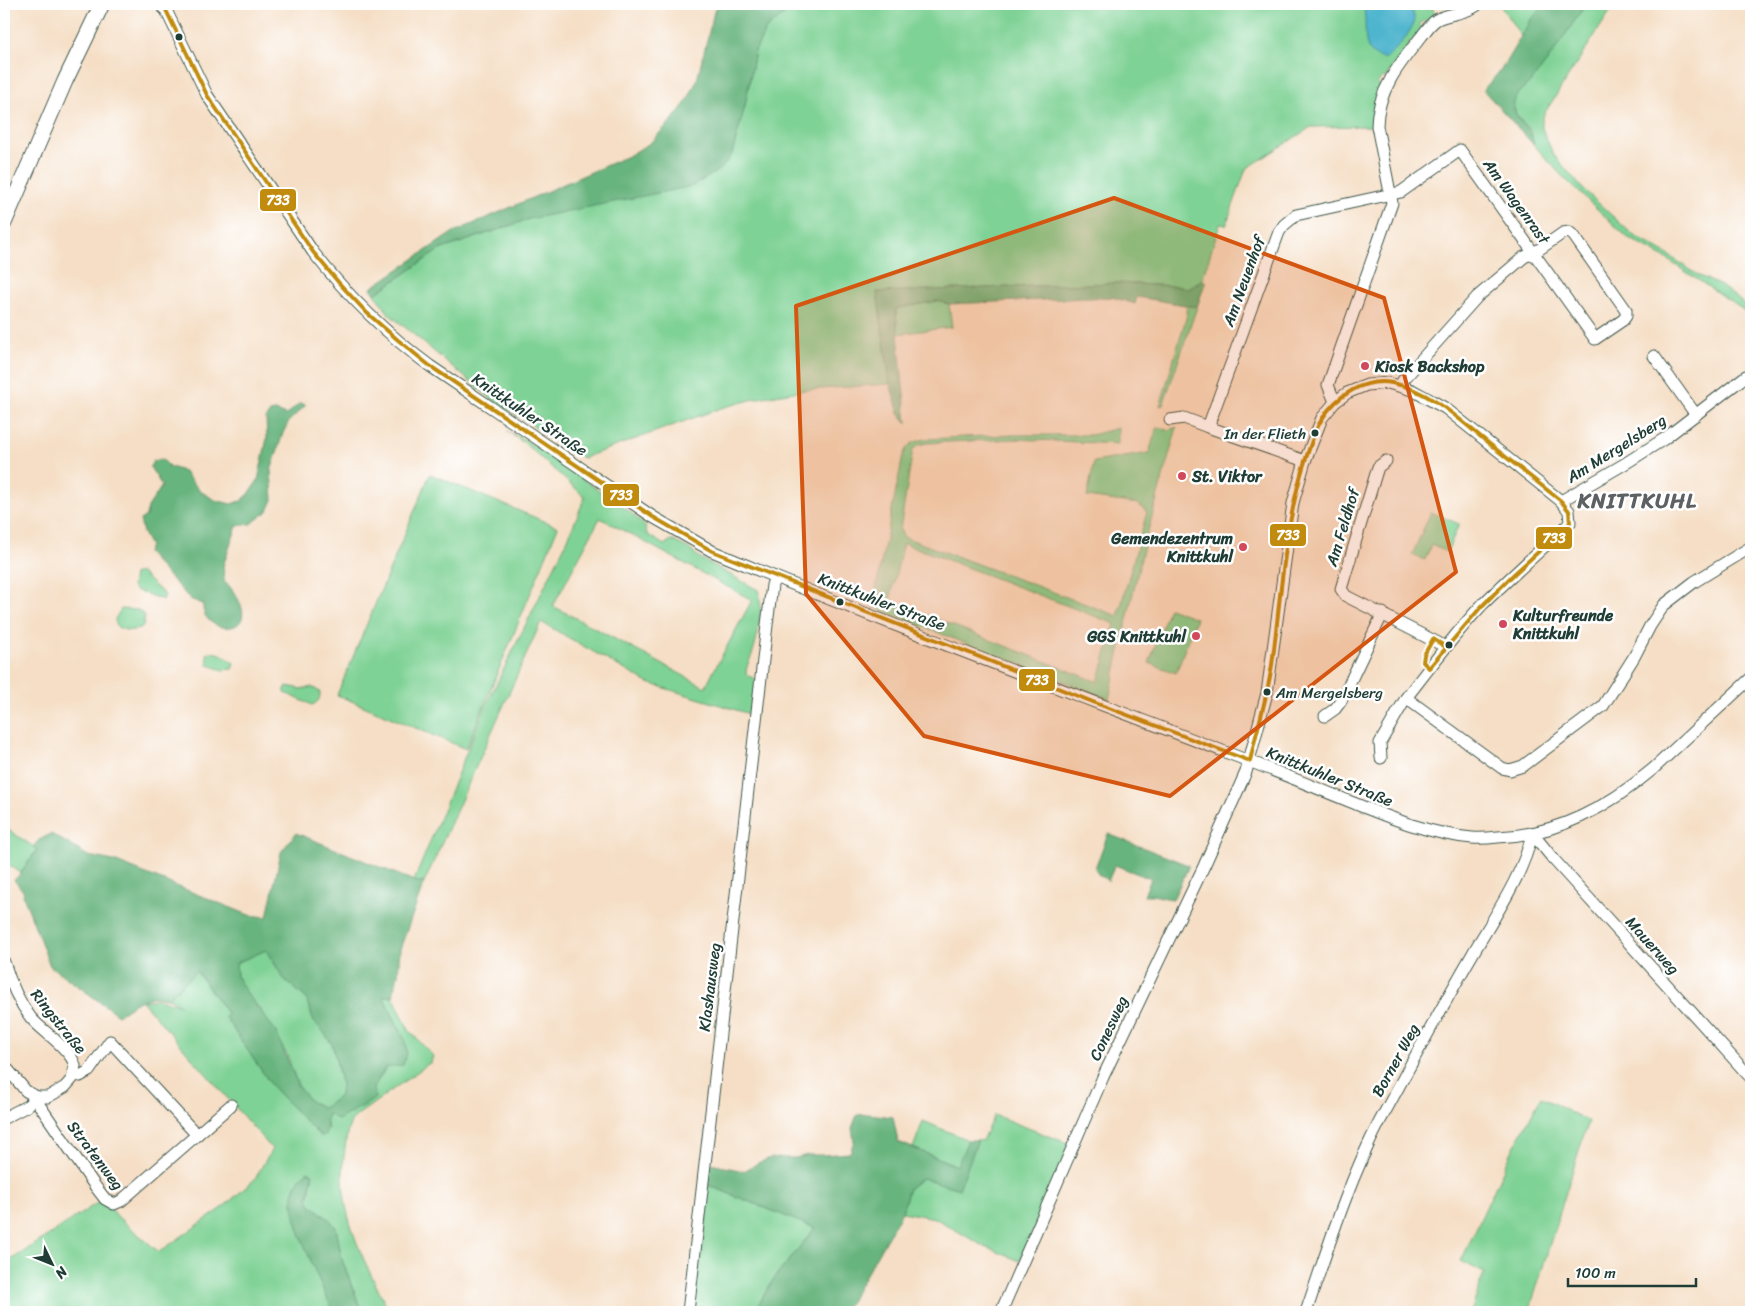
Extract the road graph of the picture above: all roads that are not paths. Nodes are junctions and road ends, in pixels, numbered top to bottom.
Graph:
1 (102, 4) edge
2 (163, 4) edge
3 (1476, 6) dead end
4 (1391, 194) junction
5 (4, 222) edge
6 (1534, 253) junction
7 (1654, 356) dead end
8 (1746, 376) dead end
9 (1400, 386) junction
10 (1335, 402) junction
11 (1696, 415) junction
12 (1170, 420) dead end
13 (1208, 427) junction
14 (1305, 461) junction
15 (1386, 461) dead end
16 (1561, 501) junction
17 (1751, 546) edge
18 (775, 577) junction
19 (1383, 614) junction
20 (1446, 647) junction
21 (1751, 678) edge
22 (1406, 698) junction
23 (1325, 716) dead end
24 (1381, 758) dead end
25 (1250, 761) junction
26 (1532, 833) junction
27 (4, 962) edge
28 (4, 1065) edge
29 (74, 1073) junction
30 (1751, 1078) edge
31 (37, 1097) junction
32 (231, 1105) dead end
33 (4, 1118) edge
34 (197, 1135) junction
35 (688, 1312) edge
36 (1001, 1312) edge
37 (1306, 1312) edge

1 - 5 main road
2 - 18 street, Knittkuhler Straße
3 - 4 street
4 - 6 street, Am Wagenrast
4 - 10 street
4 - 13 street, Am Neuenhof
6 - 6 street, Am Wagenrast
6 - 9 street
7 - 11 street
8 - 11 street, Am Mergelsberg
9 - 10 street, Am Mergelsberg
9 - 16 street, Am Mergelsberg
10 - 14 street, Am Mergelsberg
11 - 16 street, Am Mergelsberg
12 - 13 street
13 - 14 street
14 - 25 street, Am Mergelsberg
15 - 19 street, Am Feldhof
16 - 20 street
17 - 22 street
18 - 25 street, Knittkuhler Straße
18 - 35 street, Klashausweg
19 - 20 street, Am Feldhof
19 - 23 street
20 - 22 street
21 - 26 street, Knittkuhler Straße
22 - 24 street
25 - 26 street, Knittkuhler Straße
25 - 36 street, Conesweg
26 - 30 street, Mauerweg
26 - 37 street, Borner Weg
27 - 29 street, Ringstraße
28 - 31 street, Stratenweg
29 - 31 street, Ringstraße
29 - 34 street, Ringstraße
31 - 33 street, Ringstraße
31 - 34 street, Stratenweg
32 - 34 street, Stratenweg

